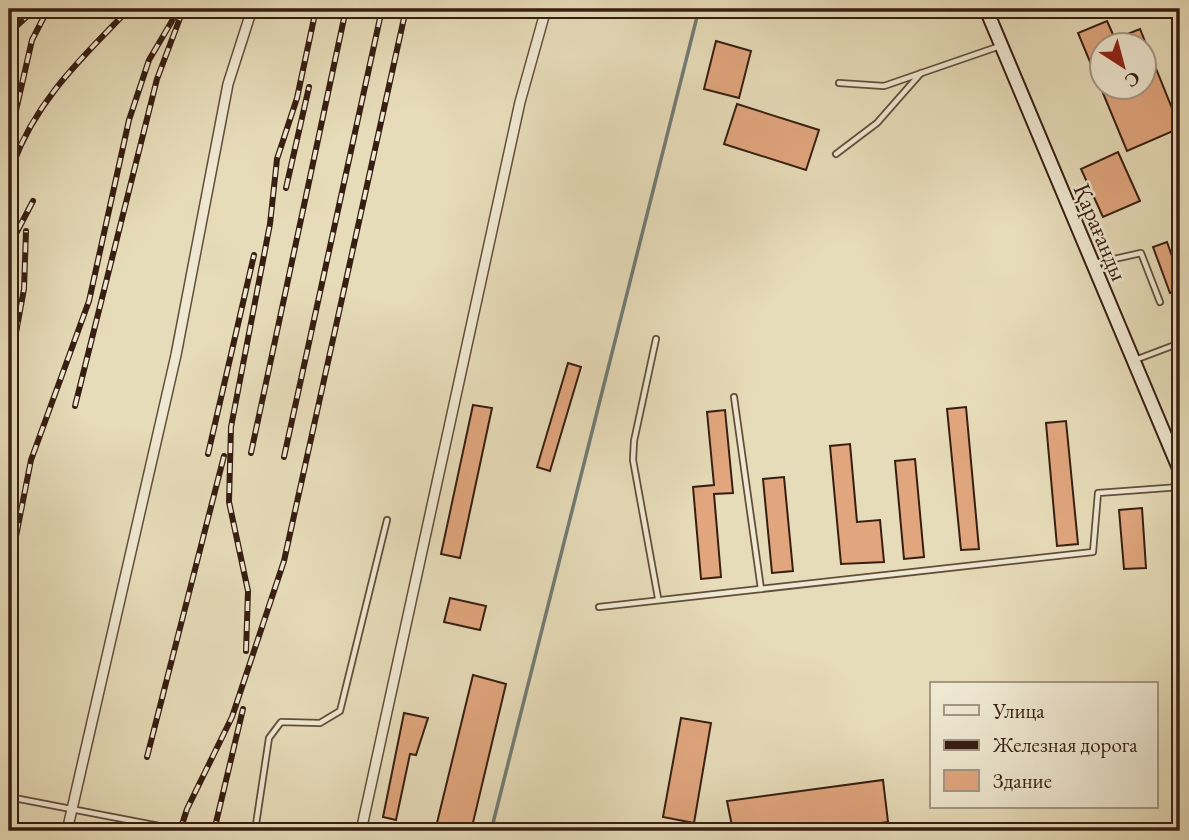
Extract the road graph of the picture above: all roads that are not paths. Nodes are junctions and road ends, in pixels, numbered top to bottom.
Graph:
1 (252, 9) edge
2 (546, 9) edge
3 (986, 9) edge
4 (1000, 46) junction
5 (921, 72) junction
6 (839, 83) dead end
7 (836, 154) dead end
8 (1092, 264) junction
9 (1160, 302) dead end
10 (656, 339) dead end
11 (1180, 343) edge
12 (1134, 361) junction
13 (734, 397) dead end
14 (1180, 471) edge
15 (1180, 487) edge
16 (387, 520) dead end
17 (761, 589) junction
18 (658, 598) junction
19 (599, 607) dead end
20 (9, 797) edge
21 (72, 809) junction
22 (67, 831) edge
23 (185, 831) edge
24 (255, 831) edge
25 (361, 831) edge

1 - 21 street
2 - 25 street
3 - 4 main road, Қарағанды
4 - 5 lane
4 - 8 main road, Қарағанды
5 - 6 lane
5 - 7 lane
8 - 9 lane
8 - 12 main road, Қарағанды
10 - 18 lane
11 - 12 lane
12 - 14 main road, Қарағанды
13 - 17 lane
15 - 17 lane
16 - 24 lane
17 - 18 lane
18 - 19 lane
20 - 21 lane
21 - 22 street
21 - 23 lane

